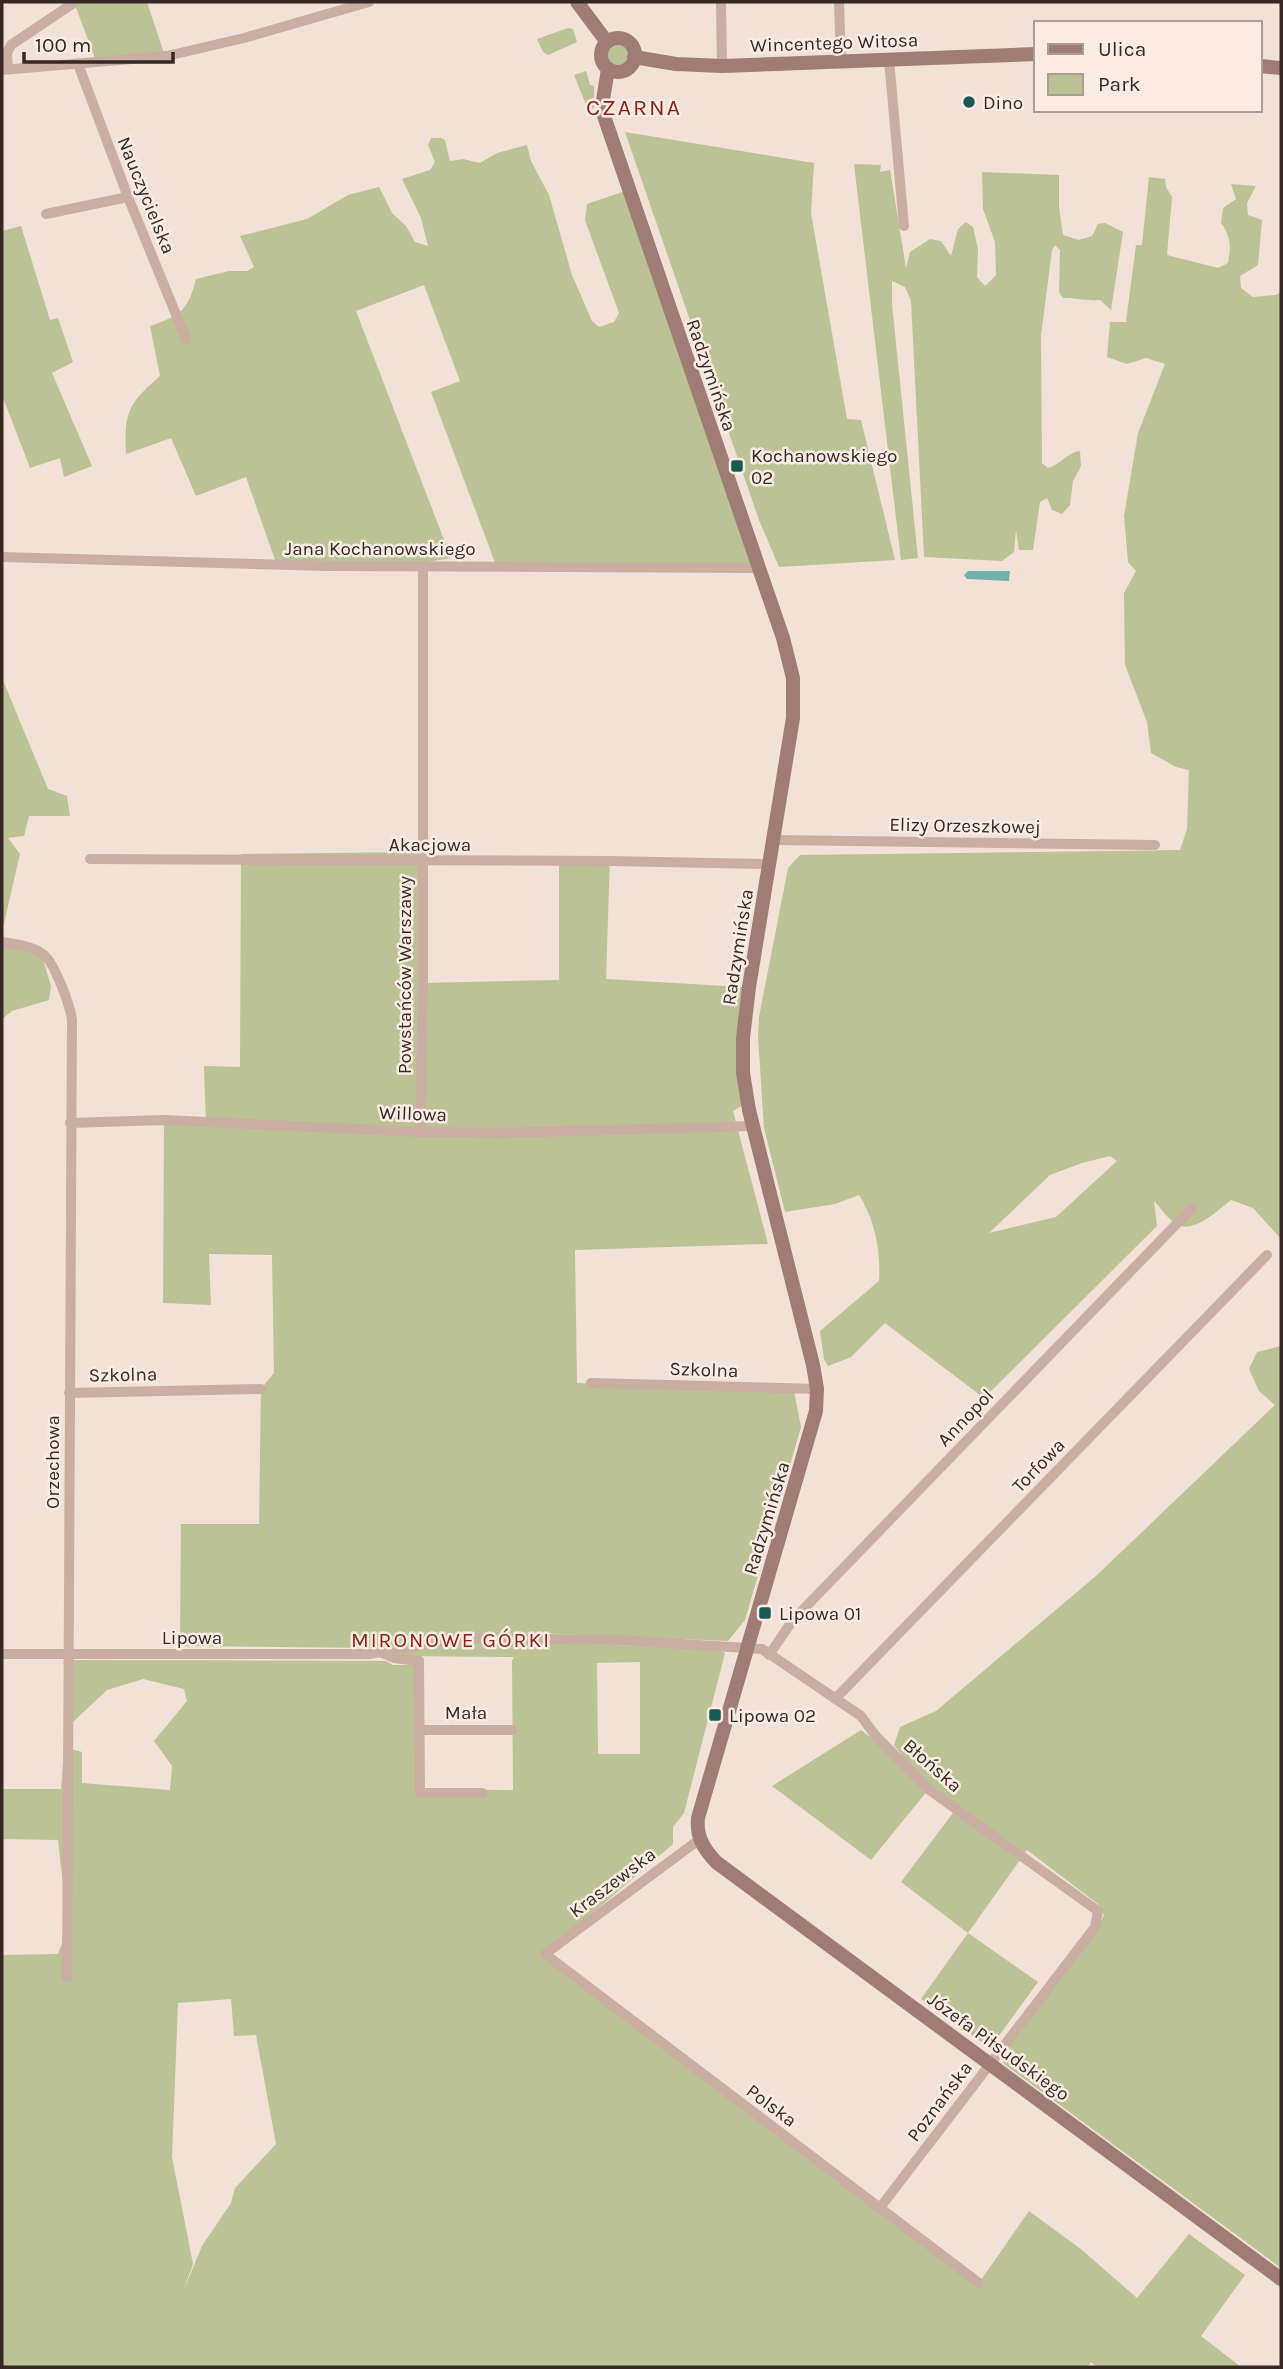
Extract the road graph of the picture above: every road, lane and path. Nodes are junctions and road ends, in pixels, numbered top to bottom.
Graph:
1 (75, 2) edge
2 (369, 2) edge
3 (577, 2) edge
4 (721, 2) edge
5 (839, 2) edge
6 (607, 41) junction
7 (1034, 54) edge
8 (634, 57) junction
9 (889, 60) junction
10 (841, 61) junction
11 (78, 64) junction
12 (722, 66) junction
13 (1262, 66) edge
14 (1281, 68) edge
15 (608, 69) junction
16 (5, 70) edge
17 (128, 197) junction
18 (46, 214) dead end
19 (904, 226) dead end
20 (186, 339) dead end
21 (2, 557) edge
22 (423, 566) junction
23 (759, 568) junction
24 (774, 840) junction
25 (1155, 845) dead end
26 (90, 859) dead end
27 (422, 861) junction
28 (770, 864) junction
29 (2, 942) edge
30 (70, 1122) junction
31 (753, 1126) junction
32 (420, 1132) junction
33 (1192, 1208) dead end
34 (1267, 1255) dead end
35 (591, 1382) dead end
36 (261, 1389) dead end
37 (817, 1389) junction
38 (69, 1393) junction
39 (748, 1647) junction
40 (382, 1653) junction
41 (2, 1654) edge
42 (68, 1654) junction
43 (769, 1655) junction
44 (835, 1699) junction
45 (420, 1730) junction
46 (512, 1730) dead end
47 (482, 1793) dead end
48 (699, 1839) junction
49 (1098, 1911) joint
50 (545, 1954) joint
51 (67, 1977) dead end
52 (990, 2063) junction
53 (879, 2209) junction
54 (1281, 2279) edge
55 (979, 2283) dead end

1 - 16 street
2 - 11 street
3 - 6 street
4 - 12 street
5 - 10 street
6 - 8 street
6 - 15 street
7 - 9 street, Wincentego Witosa
8 - 12 street, Wincentego Witosa
8 - 15 street
9 - 10 street, Wincentego Witosa
9 - 19 street
10 - 12 street, Wincentego Witosa
11 - 16 street
11 - 17 street, Nauczycielska
13 - 14 street
15 - 23 street, Radzymińska
17 - 18 street
17 - 20 street, Nauczycielska
21 - 22 street, Jana Kochanowskiego
22 - 23 street, Jana Kochanowskiego
22 - 27 street, Powstańców Warszawy
23 - 24 street, Radzymińska
24 - 25 street, Elizy Orzeszkowej
24 - 28 street, Radzymińska
26 - 27 street, Akacjowa
27 - 28 street, Akacjowa
27 - 32 street, Powstańców Warszawy
28 - 31 street, Radzymińska
29 - 30 street, Orzechowa
30 - 32 street, Willowa
30 - 38 street, Orzechowa
31 - 32 street, Willowa
31 - 37 street, Radzymińska
33 - 43 street, Annopol
34 - 44 street, Torfowa
35 - 37 street, Szkolna
36 - 38 street, Szkolna
37 - 39 street, Radzymińska
38 - 42 street, Orzechowa
39 - 40 street, Lipowa
39 - 43 street, Błońska
39 - 48 street, Radzymińska
40 - 42 street, Lipowa
40 - 45 street, Lipowa
41 - 42 street, Lipowa
42 - 51 street, Orzechowa
43 - 44 street, Błońska
44 - 49 street, Błońska
45 - 46 street, Mała
45 - 47 street
48 - 50 street, Kraszewska
48 - 52 street, Józefa Piłsudskiego
49 - 52 street, Poznańska
50 - 53 street, Polska
52 - 53 street, Poznańska
52 - 54 street, Józefa Piłsudskiego
53 - 55 street, Polska

